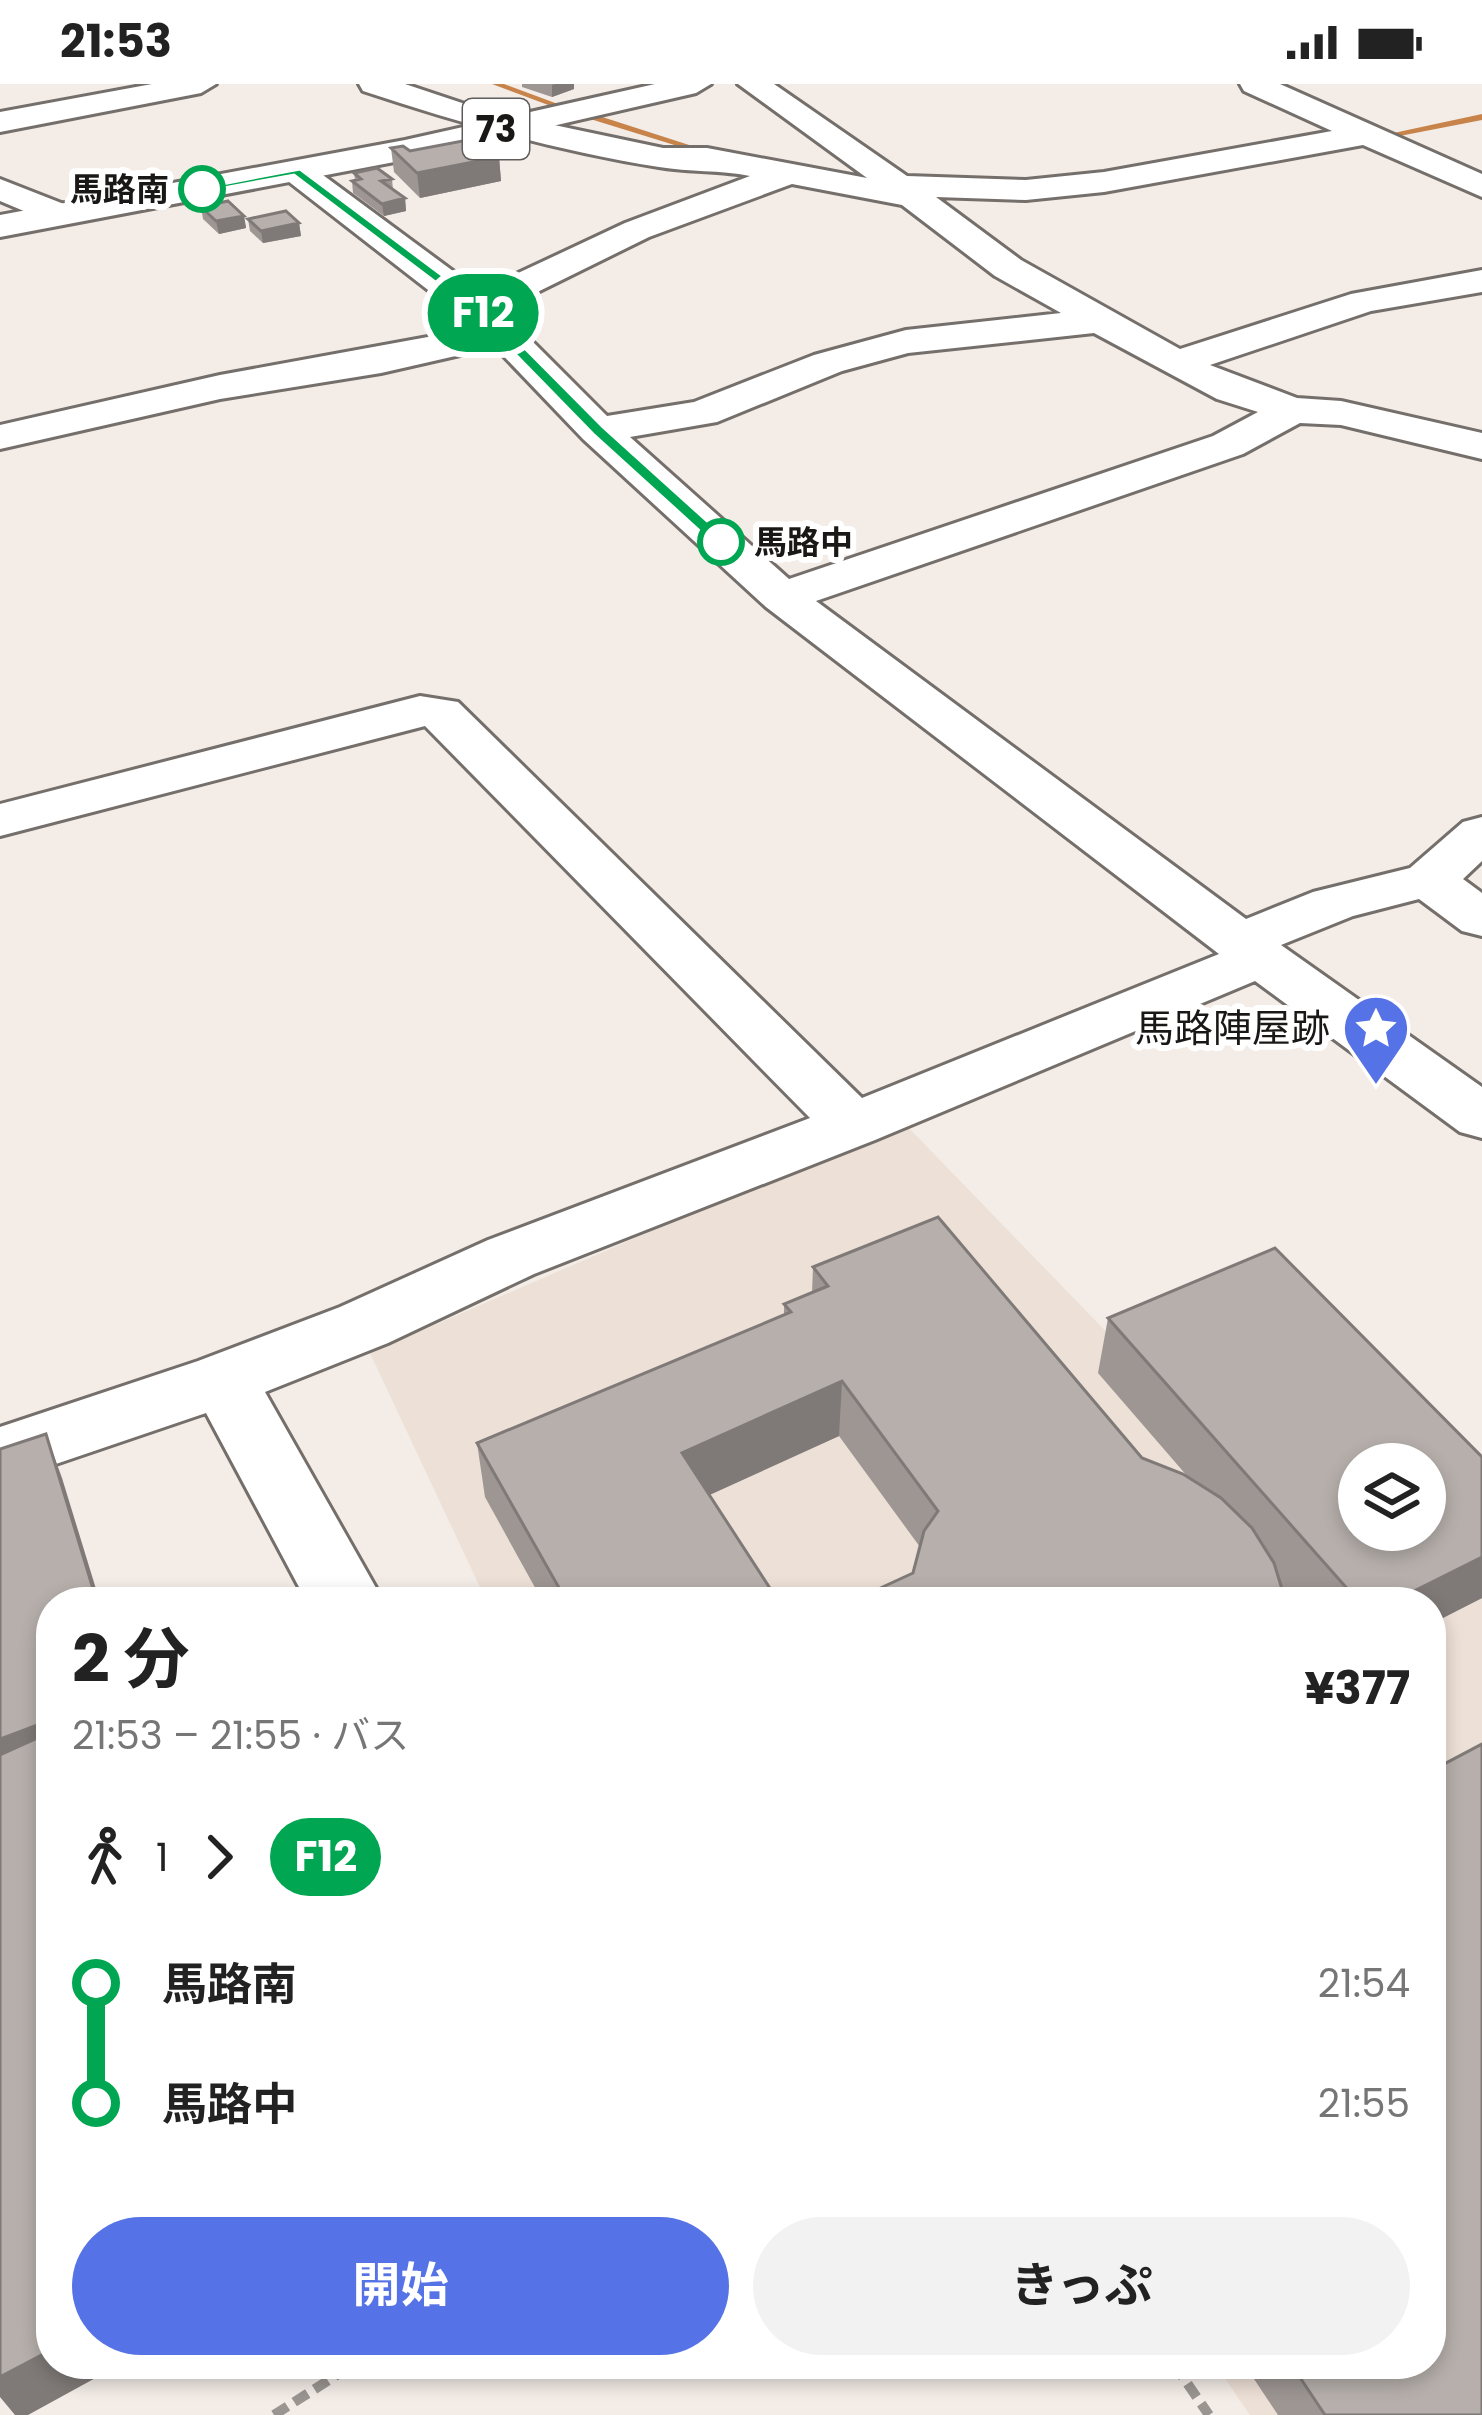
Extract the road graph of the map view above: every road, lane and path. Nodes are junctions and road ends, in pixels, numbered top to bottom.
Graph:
1 (201, 84) edge
2 (374, 84) edge
3 (696, 84) edge
4 (753, 84) edge
5 (1255, 84) edge
6 (0, 122) edge
7 (511, 126) junction
8 (1365, 135) junction
9 (853, 152) junction
10 (296, 171) junction
11 (784, 176) junction
12 (1482, 187) edge
13 (0, 189) edge
14 (902, 191) junction
15 (62, 215) junction
16 (0, 226) edge
17 (1482, 281) edge
18 (1104, 320) junction
19 (490, 321) junction
20 (1178, 364) junction
21 (1293, 410) junction
22 (598, 430) junction
23 (0, 436) edge
24 (1482, 446) edge
25 (782, 597) junction
26 (0, 820) edge
27 (1482, 833) edge
28 (1429, 880) junction
29 (1482, 919) edge
30 (1250, 950) junction
31 (1482, 1118) edge
32 (853, 1125) junction
33 (223, 1380) junction
34 (0, 1455) edge
35 (338, 1587) edge
36 (330, 2379) edge
37 (1184, 2379) edge
38 (274, 2415) edge
39 (1209, 2415) edge

1 - 6 street
2 - 7 street
3 - 7 street, 73
4 - 9 street
5 - 8 street
7 - 10 street, 73
7 - 11 street
8 - 12 street
8 - 14 street
9 - 11 street
9 - 14 street
10 - 15 street, 73
10 - 19 street
11 - 14 street
11 - 19 street
13 - 15 street
14 - 18 street
15 - 16 street, 73
17 - 20 street
18 - 20 street
18 - 22 street
19 - 22 street
19 - 23 street
20 - 21 street
21 - 24 street
21 - 25 street
22 - 25 street
25 - 30 street
26 - 32 street
27 - 28 street
28 - 29 street
28 - 30 street
30 - 31 street
30 - 32 street
32 - 33 street
33 - 34 street
33 - 35 street
36 - 38 path
37 - 39 path

